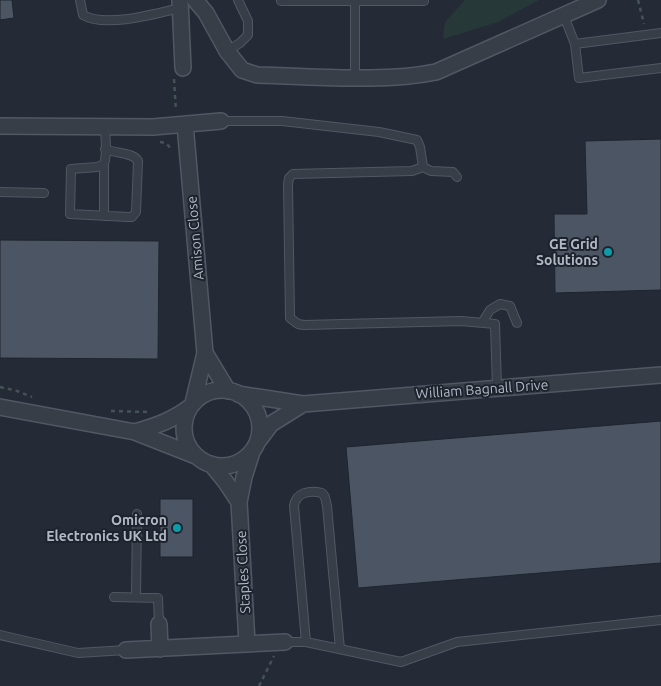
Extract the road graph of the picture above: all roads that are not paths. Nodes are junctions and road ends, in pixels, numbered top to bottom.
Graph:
1 (80, 0) edge
2 (195, 0) edge
3 (238, 0) edge
4 (281, 0) edge
5 (356, 0) edge
6 (598, 0) edge
7 (424, 2) dead end
8 (180, 4) edge
9 (564, 16) junction
10 (661, 34) edge
11 (575, 44) junction
12 (227, 51) junction
13 (184, 68) road end
14 (661, 68) edge
15 (355, 77) junction
16 (181, 118) junction
17 (221, 121) joint
18 (0, 126) edge
19 (105, 127) junction
20 (105, 149) junction
21 (104, 164) junction
22 (423, 167) junction
23 (457, 177) dead end
24 (0, 192) edge
25 (44, 193) dead end
26 (104, 216) junction
27 (482, 323) junction
28 (517, 323) dead end
29 (205, 353) junction
30 (661, 375) edge
31 (497, 387) junction
32 (233, 392) junction
33 (303, 404) junction
34 (192, 405) junction
35 (0, 407) edge
36 (135, 432) junction
37 (255, 446) junction
38 (204, 461) junction
39 (239, 502) junction
40 (138, 514) dead end
41 (114, 597) dead end
42 (136, 597) junction
43 (661, 620) edge
44 (159, 624) joint
45 (0, 635) edge
46 (279, 642) joint
47 (306, 642) junction
48 (247, 643) junction
49 (160, 648) junction
50 (340, 649) junction
51 (126, 650) joint

1 - 8 lane
2 - 12 street
3 - 12 lane
4 - 5 lane
5 - 7 lane
5 - 15 lane
6 - 9 street
8 - 13 street
9 - 11 lane
9 - 15 street
10 - 11 lane
11 - 14 lane
12 - 15 street
16 - 17 street
16 - 19 street
16 - 29 street, Amison Close
17 - 22 lane
18 - 19 street
19 - 20 lane
20 - 21 lane
20 - 26 lane
21 - 26 lane
21 - 26 lane
22 - 23 lane
22 - 27 lane
24 - 25 lane
27 - 28 lane
27 - 31 lane
29 - 32 street, Amison Close
29 - 34 street, Amison Close
30 - 31 street, William Bagnall Drive
31 - 33 street, William Bagnall Drive
32 - 33 street, William Bagnall Drive
32 - 34 street
32 - 37 street
33 - 37 street, William Bagnall Drive
34 - 36 street
34 - 38 street
35 - 36 street
36 - 38 street
37 - 38 street
37 - 39 street, Staples Close
38 - 39 street
39 - 48 street, Staples Close
40 - 42 lane
41 - 42 lane
42 - 44 lane
43 - 50 lane
44 - 49 street
45 - 51 lane
46 - 47 lane
46 - 48 street
47 - 50 lane
47 - 50 lane
48 - 49 street
49 - 51 street

